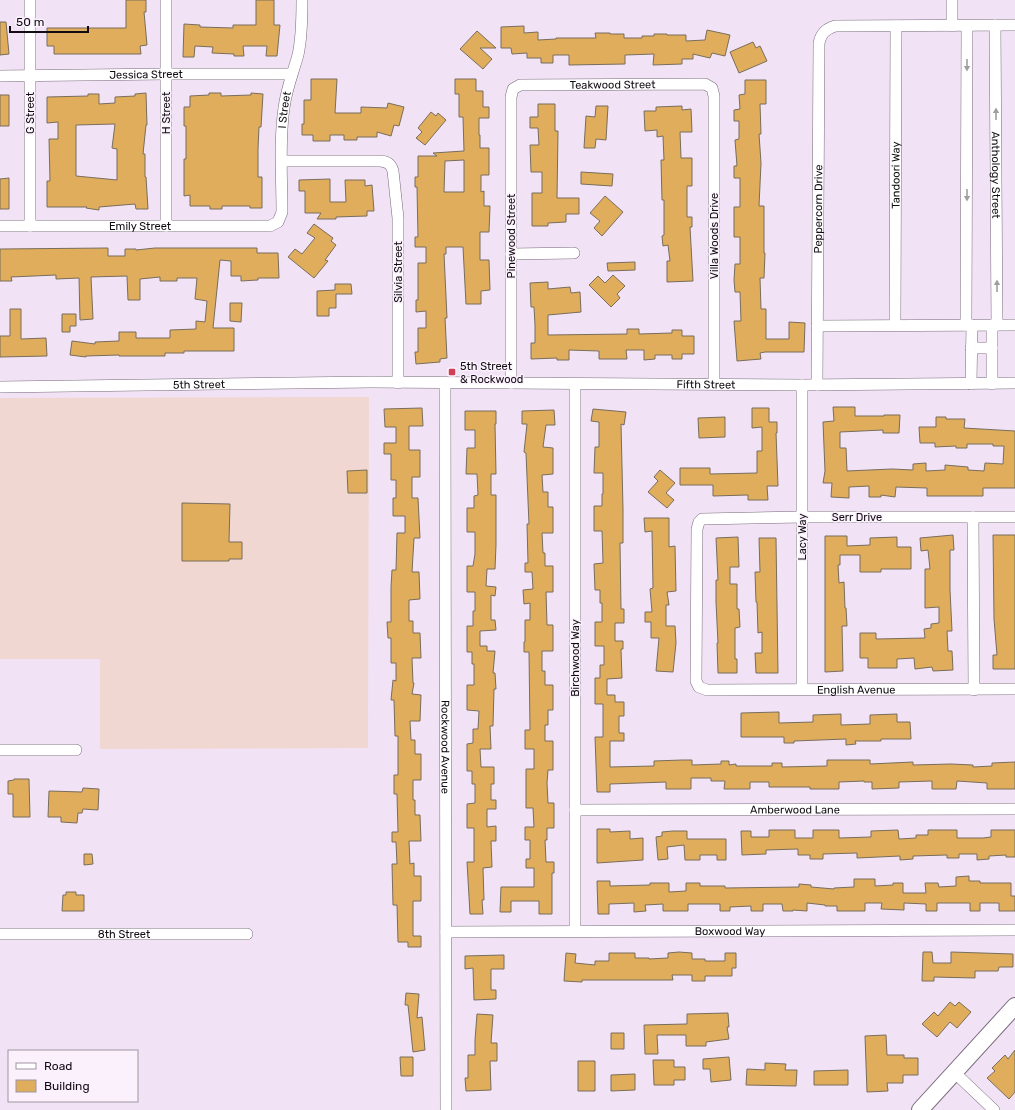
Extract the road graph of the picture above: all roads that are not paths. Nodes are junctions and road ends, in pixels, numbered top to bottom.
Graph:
1 (30, 0) edge
2 (166, 0) edge
3 (302, 0) edge
4 (952, 0) edge
5 (1015, 25) edge
6 (896, 26) junction
7 (952, 26) junction
8 (967, 26) junction
9 (995, 26) junction
10 (166, 74) junction
11 (292, 74) junction
12 (30, 75) junction
13 (0, 76) edge
14 (712, 88) joint
15 (513, 89) joint
16 (282, 161) junction
17 (278, 222) joint
18 (0, 226) edge
19 (30, 226) junction
20 (166, 226) junction
21 (574, 253) dead end
22 (511, 254) junction
23 (895, 325) junction
24 (969, 325) junction
25 (995, 325) junction
26 (817, 326) junction
27 (1015, 326) edge
28 (971, 348) junction
29 (992, 348) junction
30 (398, 383) junction
31 (511, 383) junction
32 (445, 384) junction
33 (575, 384) junction
34 (714, 384) junction
35 (970, 384) junction
36 (992, 384) junction
37 (1015, 384) edge
38 (802, 385) junction
39 (817, 385) junction
40 (0, 387) edge
41 (802, 517) junction
42 (973, 517) junction
43 (1015, 517) edge
44 (699, 687) joint
45 (802, 689) junction
46 (1015, 689) edge
47 (974, 690) junction
48 (0, 750) edge
49 (76, 750) dead end
50 (1015, 809) edge
51 (575, 810) junction
52 (1015, 930) edge
53 (575, 931) junction
54 (446, 932) junction
55 (0, 934) edge
56 (248, 934) dead end
57 (1015, 1006) edge
58 (954, 1072) junction
59 (446, 1110) edge
60 (920, 1110) edge
61 (994, 1110) edge

1 - 12 street, G Street
2 - 10 street, H Street
3 - 11 street, I Street
4 - 7 street
5 - 9 street
6 - 7 street
6 - 23 street, Tandoori Way
6 - 26 street, Peppercorn Drive
7 - 8 street
8 - 9 street
8 -> 24 street
25 -> 9 street, Anthology Street
10 - 11 street, Jessica Street
10 - 12 street, Jessica Street
10 - 20 street, H Street
11 - 16 street, I Street
12 - 13 street, Jessica Street
12 - 19 street, G Street
14 - 15 street, Teakwood Street
14 - 34 street, Villa Woods Drive
15 - 22 street, Pinewood Street
16 - 17 street, I Street
16 - 30 street, Silvia Street
17 - 20 street, Emily Street
18 - 19 street, Emily Street
19 - 20 street, Emily Street
21 - 22 street
22 - 31 street, Pinewood Street
23 - 24 street
23 - 26 street
24 - 25 street
24 - 28 street
25 - 27 street
25 - 29 street, Anthology Street
26 - 39 street, Peppercorn Drive
28 - 29 street
28 - 35 street
29 - 36 street, Anthology Street
30 - 32 street, Fifth Street
30 - 40 street, 5th Street
31 - 32 street, Fifth Street
31 - 33 street, Fifth Street
32 - 54 street, Rockwood Avenue
33 - 34 street, Fifth Street
33 - 51 street, Birchwood Way
34 - 38 street, Fifth Street
35 - 36 street, Fifth Street
35 - 39 street, Fifth Street
36 - 37 street, Fifth Street
38 - 39 street, Fifth Street
38 - 41 street, Lacy Way
41 - 42 street, Serr Drive
41 - 44 street, Serr Drive
41 - 45 street, Lacy Way
42 - 43 street, Serr Drive
42 - 47 street
44 - 45 street, English Avenue
45 - 47 street, English Avenue
46 - 47 street, English Avenue
48 - 49 street
50 - 51 street, Amberwood Lane
51 - 53 street, Birchwood Way
52 - 53 street, Boxwood Way
53 - 54 street, Boxwood Way
54 - 59 street, Rockwood Avenue
55 - 56 street, 8th Street
57 - 58 street
58 - 60 street
58 - 61 street

